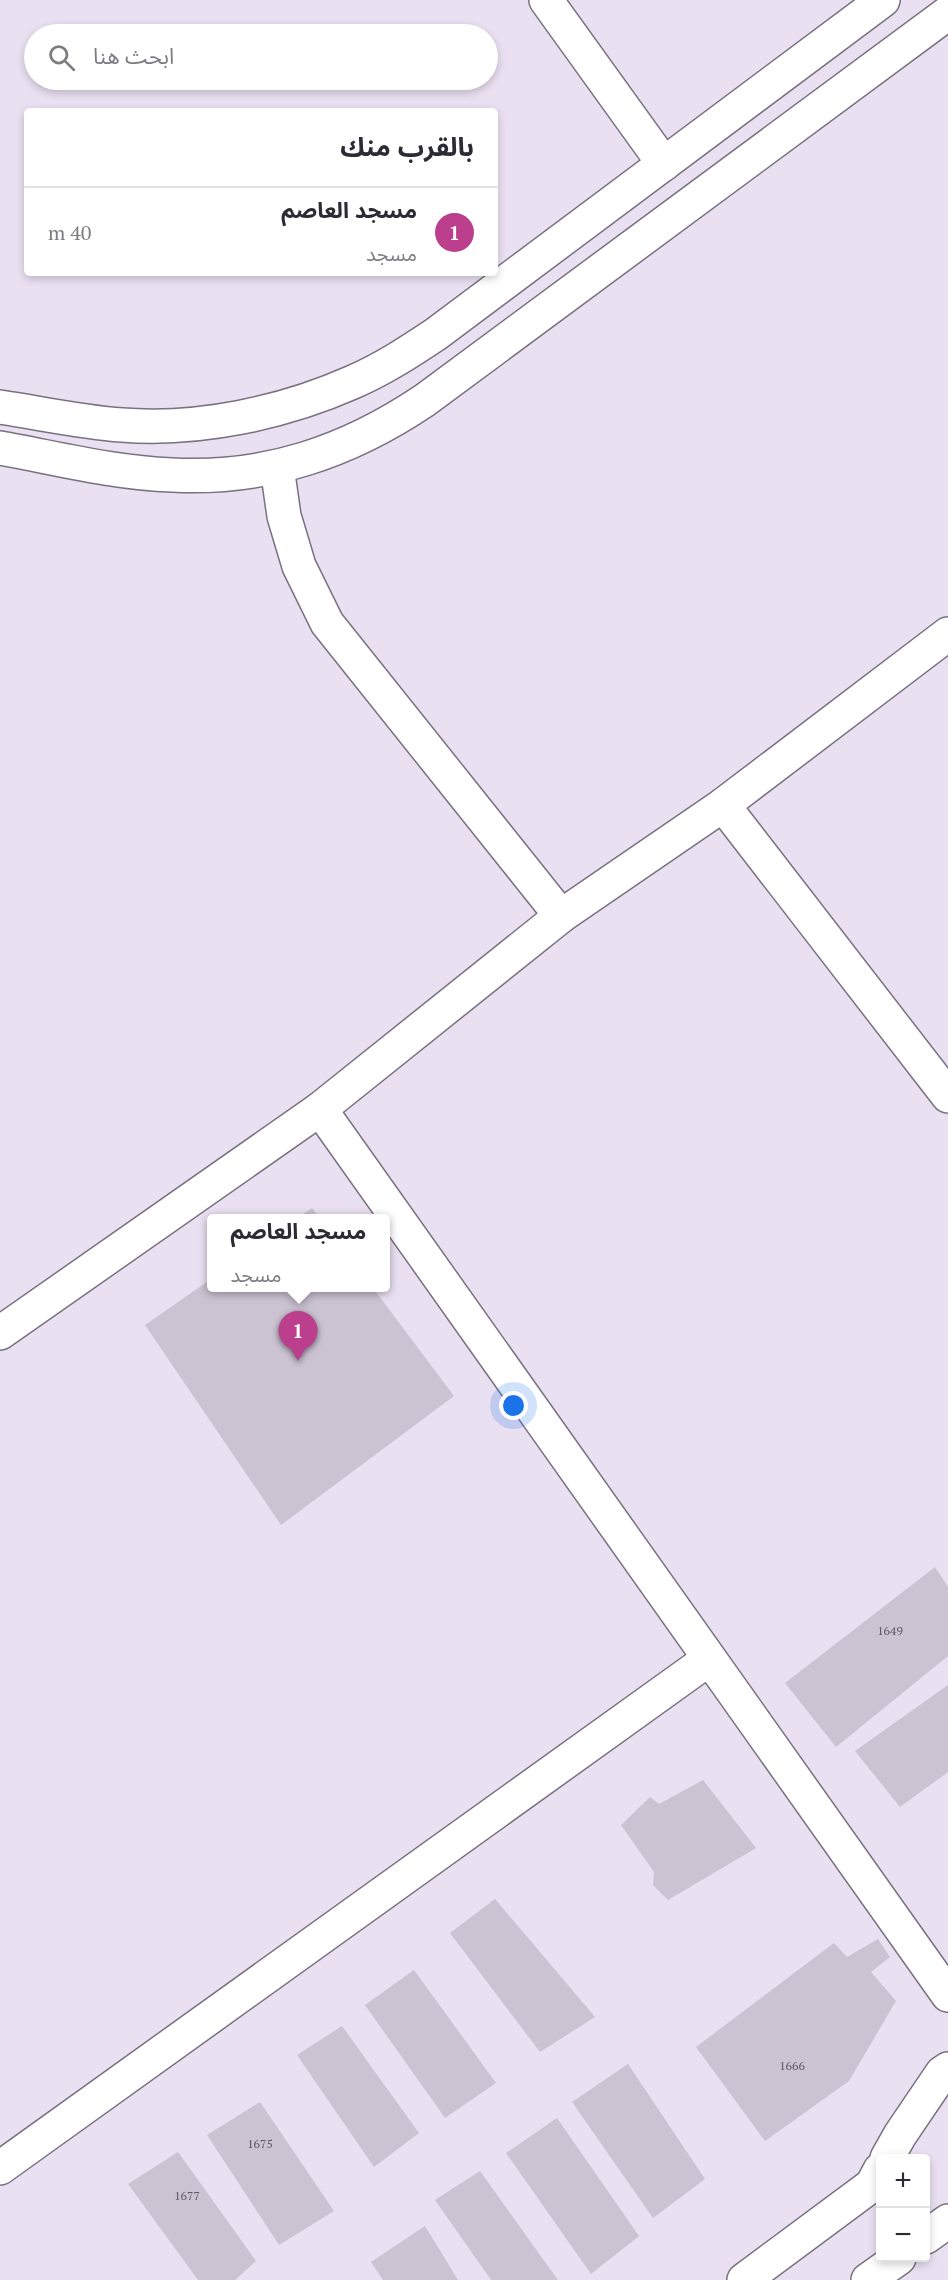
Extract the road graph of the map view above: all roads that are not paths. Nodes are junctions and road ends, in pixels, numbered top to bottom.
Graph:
1 (546, 0) edge
2 (883, 0) edge
3 (948, 13) edge
4 (664, 164) junction
5 (0, 407) edge
6 (0, 448) edge
7 (277, 467) junction
8 (948, 634) edge
9 (723, 805) junction
10 (561, 916) junction
11 (948, 1096) edge
12 (320, 1109) junction
13 (0, 1333) edge
14 (709, 1659) junction
15 (948, 1995) edge
16 (948, 2069) edge
17 (889, 2154) edge
18 (0, 2168) edge
19 (876, 2178) edge
20 (948, 2221) edge
21 (930, 2234) edge
22 (893, 2262) edge
23 (744, 2280) edge
24 (868, 2280) edge

1 - 4 street
2 - 4 street
3 - 7 street
4 - 5 street
6 - 7 street
7 - 10 street
8 - 9 street
9 - 10 street
9 - 11 street
10 - 12 street
12 - 13 street
12 - 14 street
14 - 15 street
14 - 18 street
16 - 17 street
19 - 23 street
20 - 21 street
22 - 24 street

